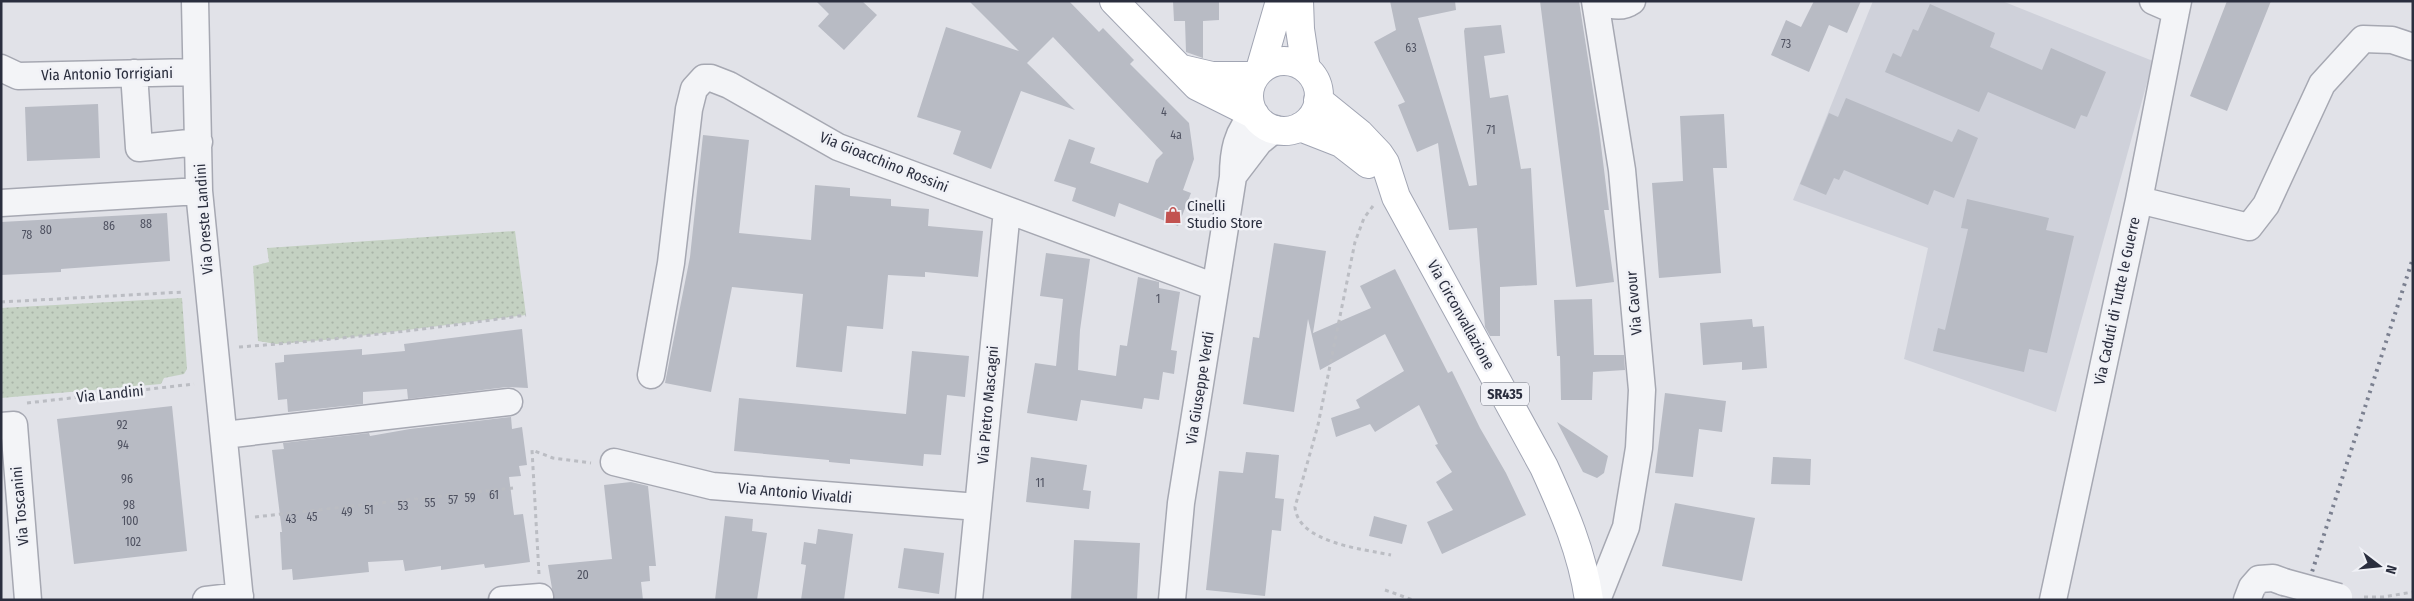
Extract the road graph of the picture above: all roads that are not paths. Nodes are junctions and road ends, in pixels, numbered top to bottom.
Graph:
1 (195, 1) edge
2 (1114, 1) edge
3 (1280, 1) edge
4 (1299, 1) edge
5 (1595, 1) edge
6 (1602, 1) edge
7 (1632, 1) edge
8 (2169, 5) edge
9 (2413, 47) edge
10 (1181, 69) junction
11 (1306, 69) junction
12 (195, 72) junction
13 (134, 73) junction
14 (1258, 73) junction
15 (7, 74) edge
16 (1318, 100) junction
17 (1277, 124) junction
18 (199, 142) junction
19 (198, 191) junction
20 (1392, 193) junction
21 (2139, 200) junction
22 (1, 203) edge
23 (1007, 210) junction
24 (1215, 287) junction
25 (651, 376) dead end
26 (508, 402) dead end
27 (1, 426) edge
28 (224, 435) junction
29 (614, 462) road end
30 (978, 507) junction
31 (540, 596) road end
32 (240, 598) edge
33 (2339, 598) road end
34 (28, 600) edge
35 (206, 600) edge
36 (502, 600) edge
37 (969, 600) edge
38 (1172, 600) edge
39 (1589, 600) edge
40 (1597, 600) edge
41 (2053, 600) edge
42 (2248, 600) edge

1 - 12 street, Via Oreste Landini
2 - 10 main road, Via Circonvallazione
3 - 14 main road
4 - 11 main road
5 - 40 street, Via Cavour
6 - 7 street
8 - 21 street, Via Caduti di Tutte le Guerre
9 - 21 street
10 - 14 main road
10 - 17 main road, Via Circonvallazione
11 - 14 main road
11 - 16 main road
12 - 13 street, Via Antonio Torrigiani
12 - 18 street, Via Oreste Landini
13 - 15 street, Via Antonio Torrigiani
13 - 18 street
14 - 17 main road
16 - 17 main road
16 - 20 main road, Via Circonvallazione / SR435
17 - 20 main road, Via Circonvallazione / SR435
17 - 24 street, Via Giuseppe Verdi
18 - 19 street, Via Oreste Landini
19 - 22 street
19 - 28 street, Via Oreste Landini
20 - 39 main road, Via Circonvallazione / SR435
21 - 41 street, Via Caduti di Tutte le Guerre
23 - 24 street, Via Gioacchino Rossini
23 - 25 street, Via Gioacchino Rossini
23 - 30 street, Via Pietro Mascagni
24 - 38 street, Via Giuseppe Verdi
26 - 28 street
27 - 34 street, Via Toscanini
28 - 32 street, Via Oreste Landini
29 - 30 street, Via Antonio Vivaldi
30 - 37 street, Via Pietro Mascagni
31 - 36 street
32 - 35 street
33 - 42 street, bridge

